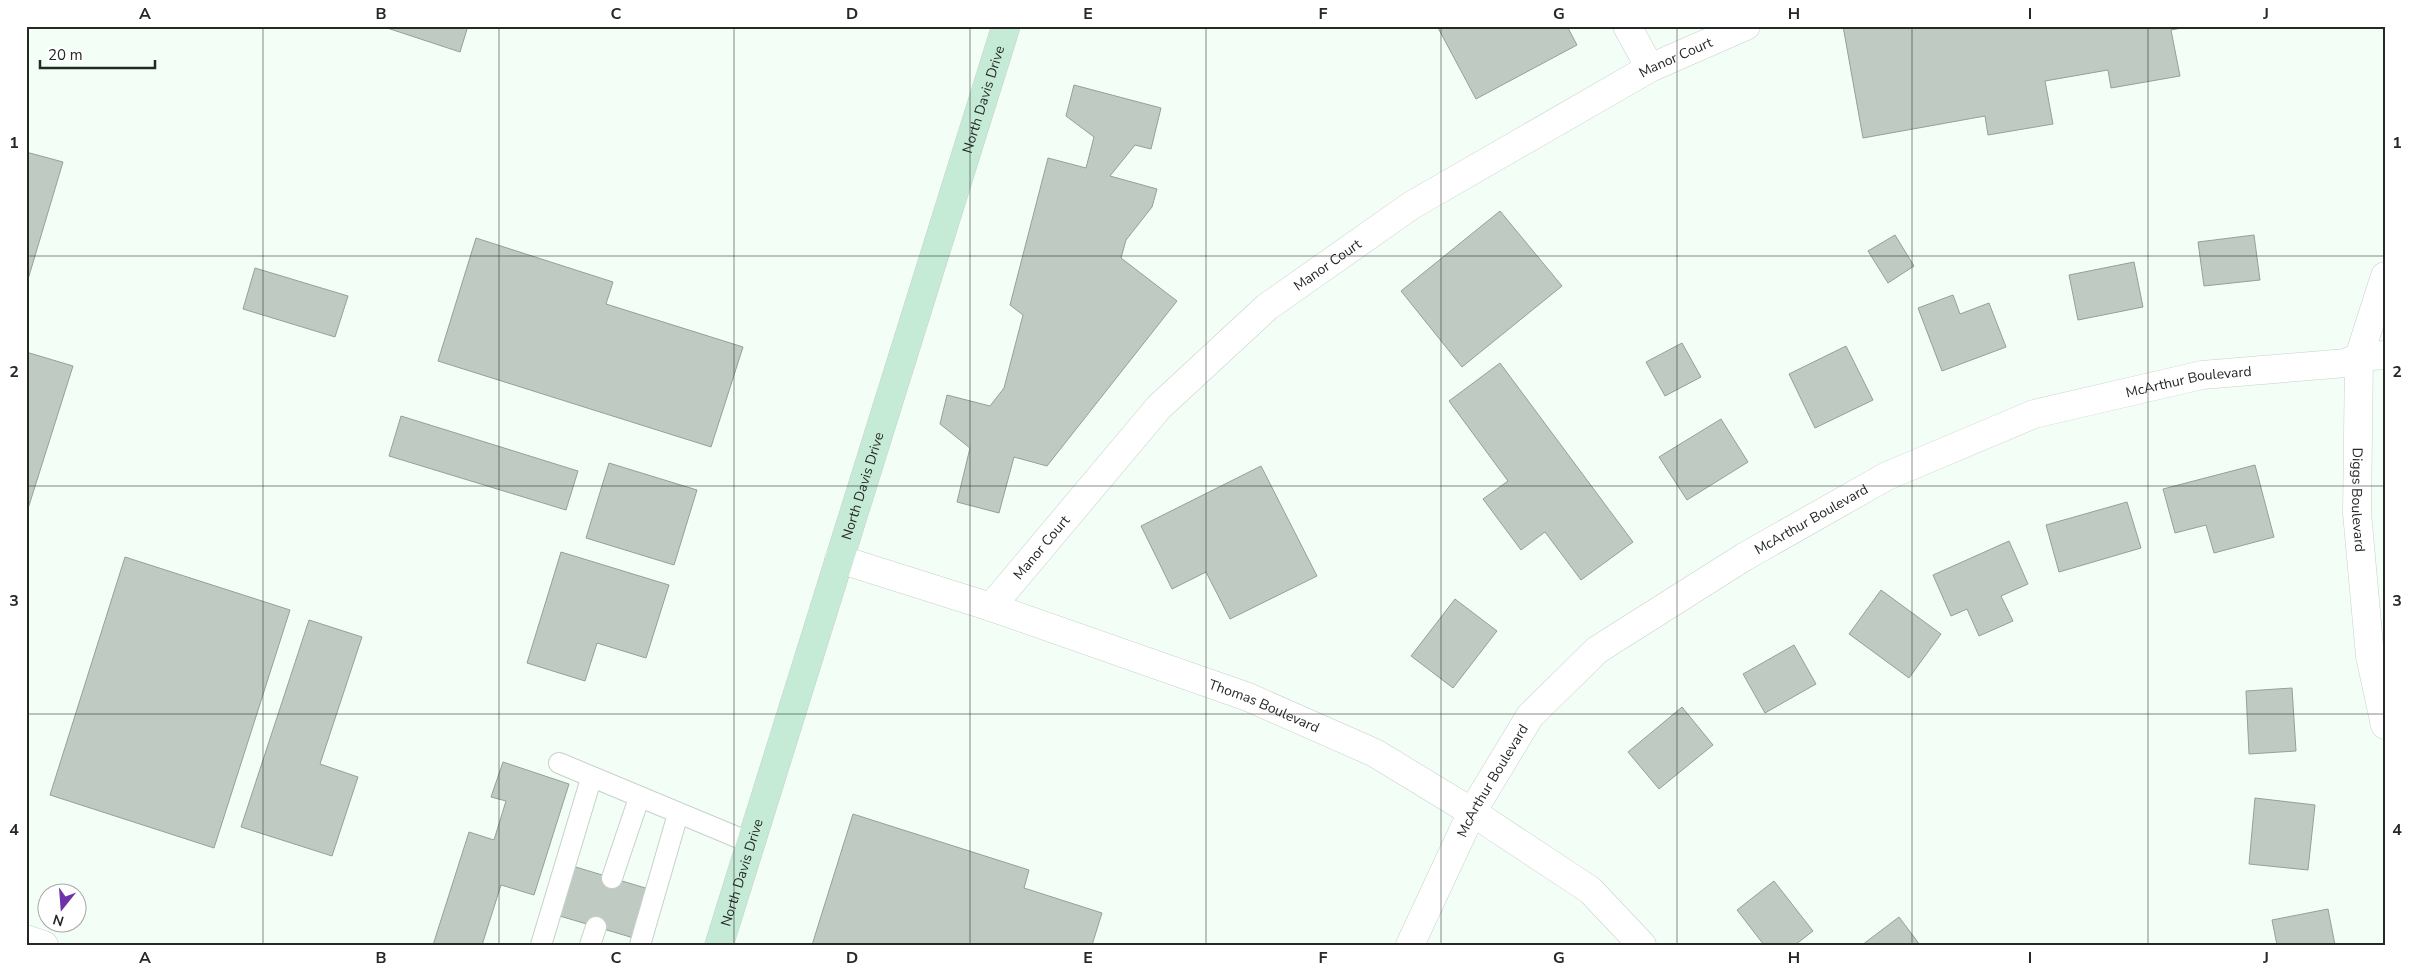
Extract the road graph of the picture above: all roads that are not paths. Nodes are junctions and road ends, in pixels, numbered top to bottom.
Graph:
1 (1006, 26) edge
2 (1627, 26) edge
3 (1746, 26) edge
4 (1650, 68) junction
5 (2385, 276) edge
6 (2372, 356) edge
7 (839, 559) junction
8 (991, 607) junction
9 (2385, 725) edge
10 (559, 763) dead end
11 (591, 779) junction
12 (639, 798) junction
13 (1472, 812) junction
14 (678, 814) junction
15 (751, 844) junction
16 (612, 878) dead end
17 (26, 939) edge
18 (44, 945) edge
19 (541, 945) edge
20 (640, 945) edge
21 (720, 945) edge
22 (1410, 945) edge
23 (1642, 945) edge

1 - 7 main road, North Davis Drive
2 - 4 street
3 - 4 street, Manor Court
4 - 8 street, Manor Court
5 - 6 street, Diggs Boulevard
6 - 9 street, Diggs Boulevard
6 - 13 street, McArthur Boulevard
7 - 8 street, Thomas Boulevard
7 - 15 main road, North Davis Drive
8 - 13 street, Thomas Boulevard
10 - 11 lane
11 - 12 lane
11 - 19 lane
12 - 14 lane
12 - 16 lane
13 - 22 street, McArthur Boulevard
13 - 23 street, Thomas Boulevard
14 - 15 lane
14 - 20 lane
15 - 21 main road, North Davis Drive
17 - 18 street

